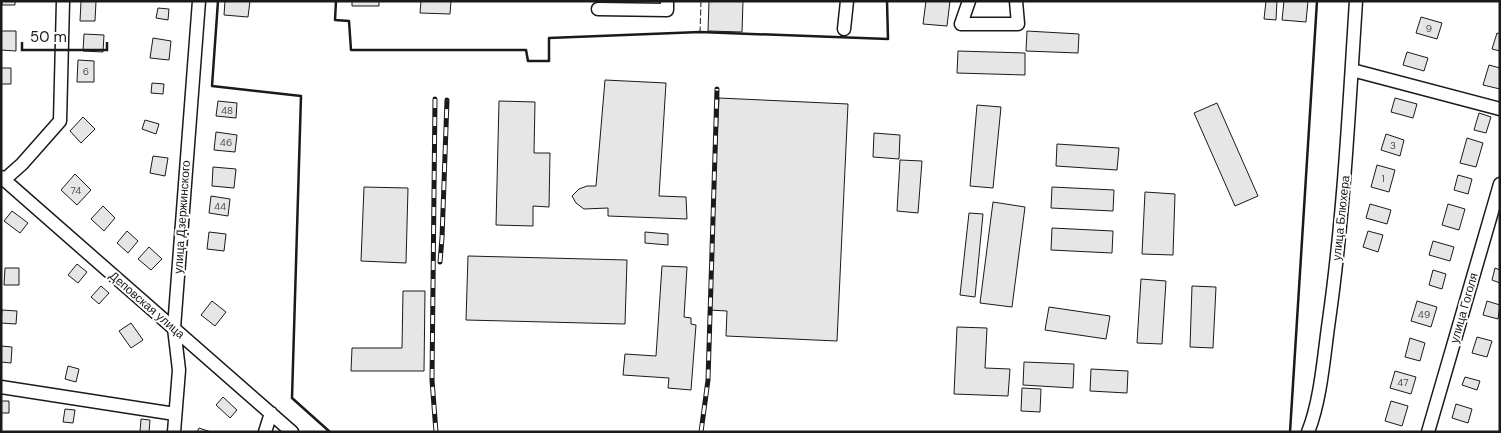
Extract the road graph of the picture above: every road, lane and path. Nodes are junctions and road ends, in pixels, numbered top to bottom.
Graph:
1 (63, 1) edge
2 (198, 1) edge
3 (667, 1) edge
4 (847, 1) edge
5 (970, 1) edge
6 (1016, 1) edge
7 (1356, 1) edge
8 (598, 9) dead end
9 (844, 29) dead end
10 (1352, 70) junction
11 (1500, 109) edge
12 (3, 179) edge
13 (1500, 184) edge
14 (174, 328) junction
15 (1, 386) edge
16 (175, 414) junction
17 (271, 414) junction
18 (174, 432) edge
19 (265, 432) edge
20 (292, 432) edge
21 (1308, 432) edge
22 (1428, 432) edge

1 - 12 street
2 - 14 street, улица Дзержинского
3 - 8 street
4 - 9 street
5 - 6 street
7 - 10 street, улица Блюхера
10 - 11 street
10 - 21 street, улица Блюхера
12 - 14 street, Деповская улица
13 - 22 street, улица Гоголя
14 - 16 street, улица Дзержинского
14 - 17 street, Деповская улица
15 - 16 street
16 - 18 street, улица Дзержинского
17 - 19 street
17 - 20 street, Деповская улица

